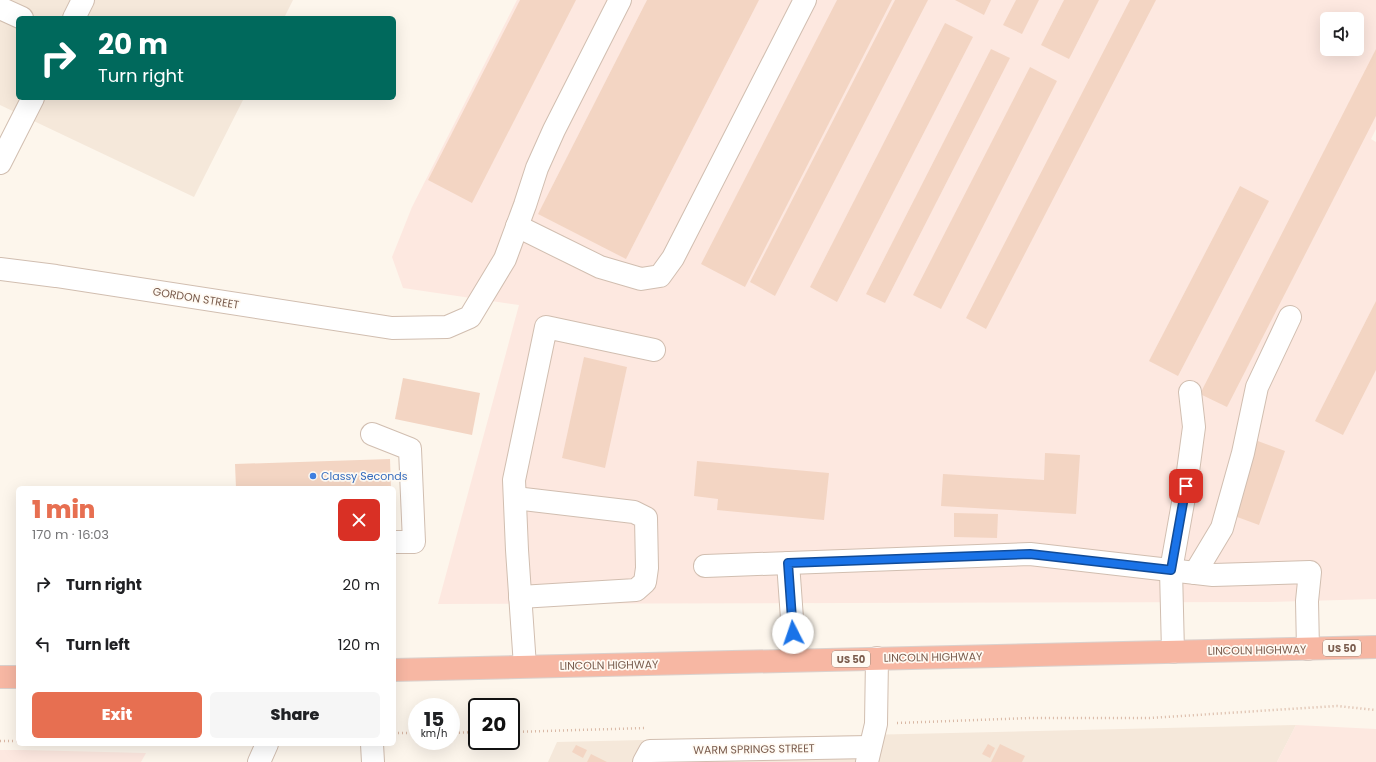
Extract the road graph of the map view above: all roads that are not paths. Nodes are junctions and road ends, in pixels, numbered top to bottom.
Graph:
1 (83, 0) edge
2 (620, 0) edge
3 (805, 0) edge
4 (0, 8) edge
5 (18, 16) edge
6 (75, 16) edge
7 (32, 100) edge
8 (0, 163) edge
9 (517, 226) junction
10 (0, 269) edge
11 (1290, 317) dead end
12 (654, 350) dead end
13 (1190, 392) dead end
14 (372, 434) dead end
15 (515, 498) junction
16 (396, 542) edge
17 (788, 563) junction
18 (705, 566) dead end
19 (1171, 570) junction
20 (1195, 573) junction
21 (520, 597) junction
22 (1376, 647) edge
23 (1308, 649) junction
24 (1173, 652) junction
25 (877, 658) junction
26 (795, 660) junction
27 (525, 666) junction
28 (396, 670) edge
29 (0, 677) edge
30 (16, 677) edge
31 (266, 746) edge
32 (372, 746) edge
33 (868, 754) edge
34 (259, 762) edge
35 (373, 762) edge
36 (644, 762) edge

1 - 6 street
2 - 9 street, GORDON STREET
3 - 9 street
4 - 5 street
7 - 8 street
9 - 10 street, GORDON STREET
11 - 20 street
12 - 15 street
13 - 19 street
14 - 16 street
15 - 21 street
15 - 21 street
17 - 18 street
17 - 19 street
17 - 26 street
19 - 20 street
19 - 24 street
20 - 23 street
21 - 27 street
22 - 23 highway, LINCOLN HIGHWAY / US 50
23 - 24 highway, LINCOLN HIGHWAY / US 50
24 - 25 highway, LINCOLN HIGHWAY / US 50
25 - 26 highway, LINCOLN HIGHWAY / US 50
25 - 33 street
26 - 27 highway, LINCOLN HIGHWAY / US 50
27 - 28 highway, LINCOLN HIGHWAY / US 50
29 - 30 highway
31 - 34 street
32 - 35 street
33 - 36 street, WARM SPRINGS STREET

